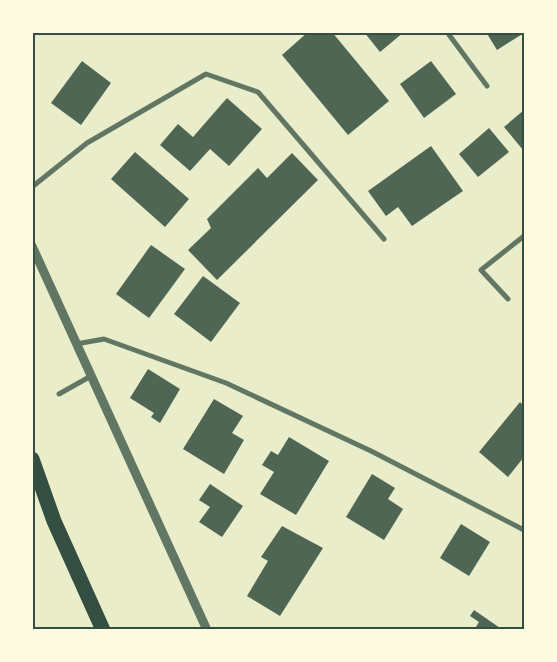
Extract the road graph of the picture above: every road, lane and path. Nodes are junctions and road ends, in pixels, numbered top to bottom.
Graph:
1 (447, 32) edge
2 (486, 86) dead end
3 (32, 187) edge
4 (524, 236) edge
5 (384, 239) dead end
6 (32, 246) edge
7 (508, 299) dead end
8 (76, 344) junction
9 (91, 376) junction
10 (58, 394) dead end
11 (32, 459) edge
12 (32, 483) edge
13 (54, 520) junction
14 (524, 530) edge
15 (104, 630) edge
16 (207, 630) edge

1 - 2 street
3 - 5 street
4 - 7 street
6 - 8 street
8 - 9 street
8 - 14 street
9 - 10 street
9 - 16 street
11 - 13 highway
12 - 13 highway
13 - 15 highway

